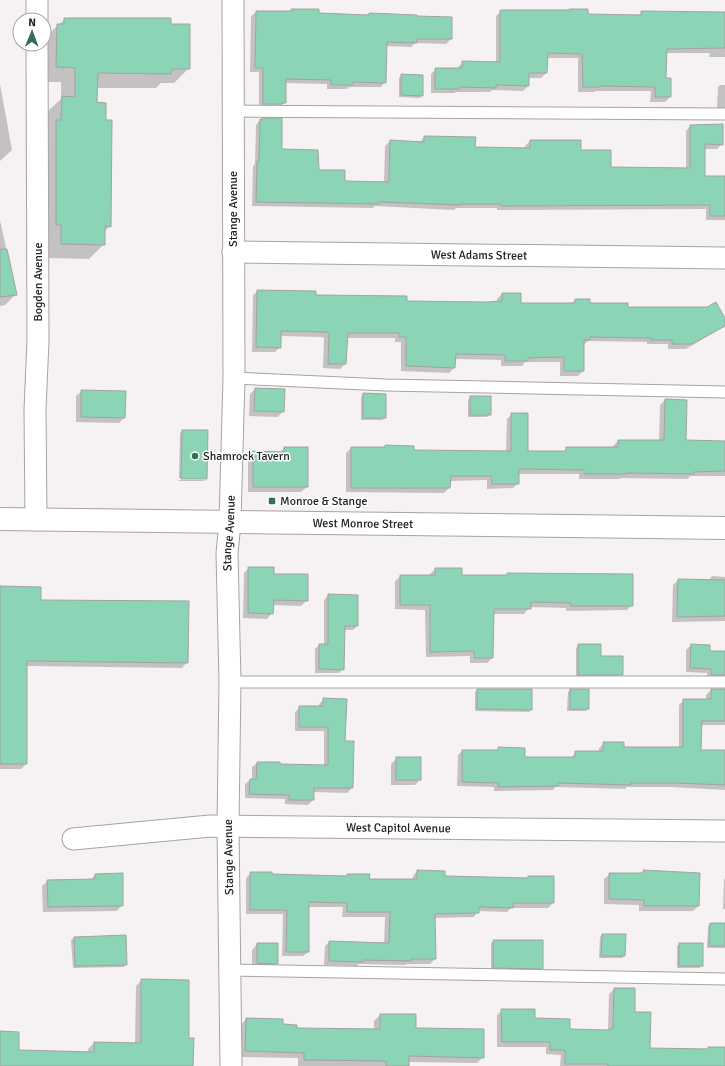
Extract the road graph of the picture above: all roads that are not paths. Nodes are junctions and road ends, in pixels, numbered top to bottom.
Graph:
1 (37, 0) edge
2 (233, 0) edge
3 (37, 12) edge
4 (37, 52) edge
5 (232, 111) junction
6 (725, 114) edge
7 (233, 252) junction
8 (725, 258) edge
9 (234, 378) junction
10 (725, 392) edge
11 (0, 519) edge
12 (36, 520) junction
13 (230, 523) junction
14 (725, 528) edge
15 (230, 682) junction
16 (725, 682) edge
17 (228, 826) junction
18 (725, 831) edge
19 (73, 839) dead end
20 (230, 970) junction
21 (725, 979) edge
22 (231, 1066) edge

1 - 3 street
2 - 5 street, Stange Avenue
4 - 12 street, Bogden Avenue
5 - 6 lane
5 - 7 street, Stange Avenue
7 - 8 street, West Adams Street
7 - 9 street, Stange Avenue
9 - 10 lane
9 - 13 street, Stange Avenue
11 - 12 street, West Monroe Street
12 - 13 street, West Monroe Street
13 - 14 street, West Monroe Street
13 - 15 street, Stange Avenue
15 - 16 lane
15 - 17 street, Stange Avenue
17 - 18 street, West Capitol Avenue
17 - 19 street, West Capitol Avenue
17 - 20 street, Stange Avenue
20 - 21 lane
20 - 22 street, Stange Avenue

